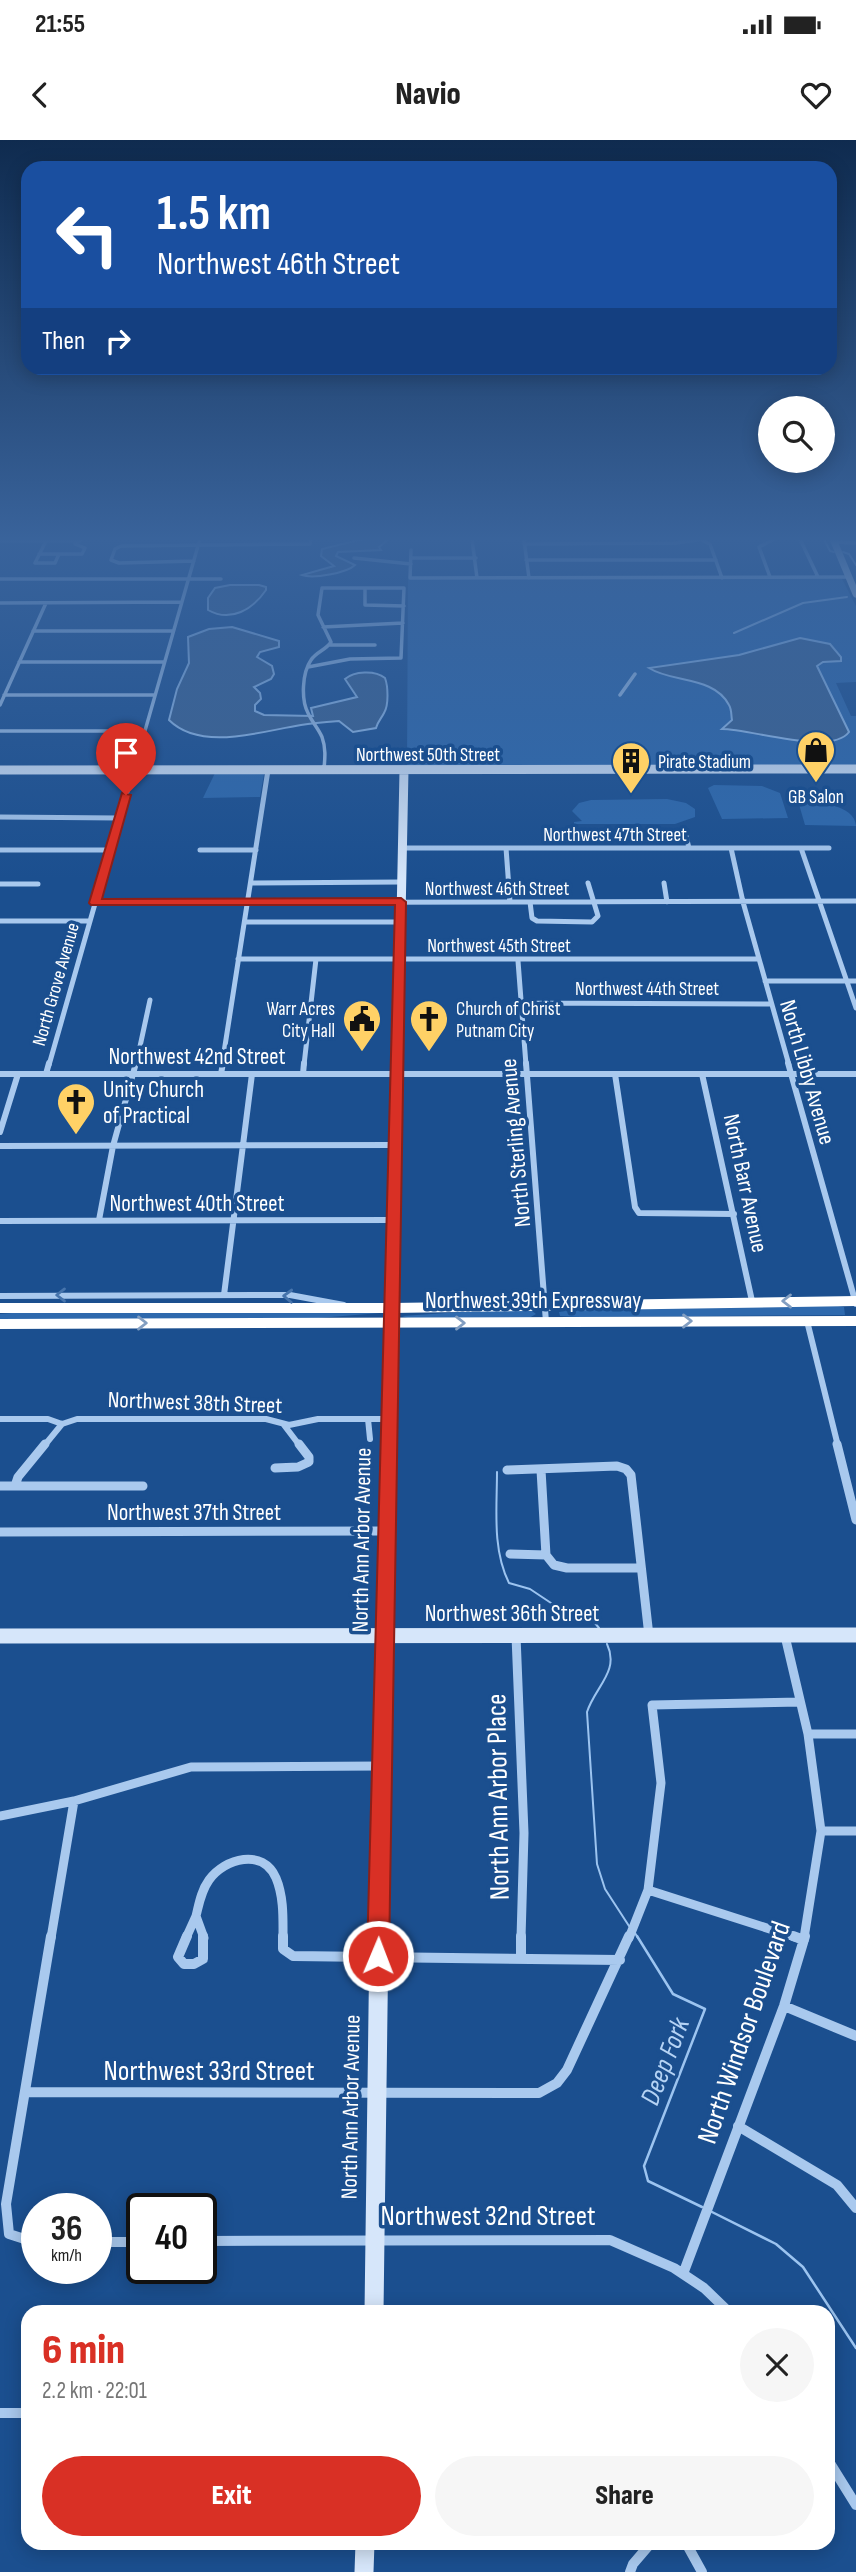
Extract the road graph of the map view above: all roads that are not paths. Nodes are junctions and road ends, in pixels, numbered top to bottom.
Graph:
1 (23, 652) edge
2 (167, 652) edge
3 (320, 652) edge
4 (401, 652) edge
5 (19, 662) junction
6 (164, 662) junction
7 (308, 667) junction
8 (635, 674) dead end
9 (4, 695) junction
10 (155, 695) junction
11 (620, 695) dead end
12 (0, 705) edge
13 (0, 731) edge
14 (145, 731) junction
15 (856, 769) edge
16 (0, 770) edge
17 (133, 770) junction
18 (268, 770) junction
19 (324, 770) junction
20 (404, 770) junction
21 (0, 817) edge
22 (120, 818) junction
23 (685, 832) dead end
24 (402, 848) junction
25 (506, 848) junction
26 (689, 848) junction
27 (731, 848) junction
28 (801, 848) junction
29 (829, 848) dead end
30 (0, 850) edge
31 (110, 850) junction
32 (200, 850) dead end
33 (256, 850) junction
34 (401, 882) junction
35 (251, 883) junction
36 (588, 883) dead end
37 (664, 883) dead end
38 (0, 884) edge
39 (38, 884) dead end
40 (667, 901) junction
41 (820, 901) junction
42 (856, 901) edge
43 (248, 902) junction
44 (401, 902) junction
45 (510, 902) junction
46 (530, 902) junction
47 (593, 902) junction
48 (743, 902) junction
49 (95, 903) junction
50 (0, 921) edge
51 (90, 921) junction
52 (245, 922) junction
53 (400, 922) junction
54 (316, 959) junction
55 (759, 959) junction
56 (239, 960) junction
57 (399, 960) junction
58 (518, 961) junction
59 (765, 981) junction
60 (846, 981) junction
61 (856, 981) edge
62 (150, 1000) dead end
63 (522, 1003) junction
64 (771, 1004) junction
65 (856, 1008) edge
66 (397, 1073) junction
67 (527, 1073) junction
68 (615, 1073) junction
69 (702, 1073) junction
70 (790, 1073) junction
71 (856, 1073) edge
72 (0, 1074) edge
73 (18, 1074) junction
74 (46, 1074) junction
75 (132, 1074) junction
76 (221, 1074) junction
77 (253, 1074) junction
78 (303, 1074) junction
79 (0, 1132) edge
80 (244, 1145) junction
81 (395, 1145) junction
82 (0, 1146) edge
83 (113, 1146) junction
84 (734, 1214) junction
85 (99, 1220) junction
86 (234, 1220) junction
87 (394, 1220) junction
88 (0, 1221) edge
89 (224, 1295) junction
90 (0, 1296) edge
91 (752, 1301) junction
92 (856, 1302) edge
93 (0, 1308) edge
94 (355, 1308) junction
95 (546, 1314) junction
96 (392, 1315) junction
97 (807, 1321) junction
98 (856, 1321) edge
99 (0, 1324) edge
100 (0, 1419) edge
101 (368, 1419) junction
102 (390, 1419) junction
103 (62, 1424) junction
104 (284, 1425) junction
105 (370, 1439) dead end
106 (275, 1468) dead end
107 (507, 1469) dead end
108 (541, 1470) junction
109 (0, 1486) edge
110 (15, 1486) junction
111 (143, 1486) dead end
112 (856, 1520) edge
113 (388, 1531) junction
114 (0, 1532) edge
115 (510, 1554) dead end
116 (546, 1555) junction
117 (641, 1568) junction
118 (516, 1635) junction
119 (784, 1635) junction
120 (856, 1635) edge
121 (0, 1636) edge
122 (386, 1636) junction
123 (649, 1636) junction
124 (800, 1702) junction
125 (808, 1734) junction
126 (856, 1734) edge
127 (381, 1766) junction
128 (74, 1801) junction
129 (0, 1816) edge
130 (821, 1831) junction
131 (856, 1831) edge
132 (648, 1890) junction
133 (196, 1916) junction
134 (804, 1940) junction
135 (378, 1956) junction
136 (521, 1957) junction
137 (620, 1959) junction
138 (784, 2006) junction
139 (856, 2036) edge
140 (25, 2092) junction
141 (375, 2092) junction
142 (738, 2126) junction
143 (856, 2208) edge
144 (21, 2238) edge
145 (375, 2240) junction
146 (217, 2241) edge
147 (683, 2274) junction
148 (374, 2305) edge
149 (721, 2305) edge
150 (0, 2413) edge
151 (21, 2413) edge
152 (835, 2471) edge
153 (856, 2505) edge
154 (365, 2550) edge
155 (645, 2550) edge
156 (690, 2550) edge
157 (364, 2572) edge
158 (630, 2572) edge
159 (702, 2572) edge

1 - 5 street
2 - 6 street, North Grove Avenue
3 - 7 street
4 - 7 street
5 - 6 street
5 - 9 street
6 - 10 street, North Grove Avenue
7 - 19 street
8 - 11 street
9 - 10 street
9 - 12 street
10 - 14 street, North Grove Avenue
13 - 14 street
14 - 17 street, North Grove Avenue
15 - 20 main road, Northwest 50th Street
16 - 17 main road, Northwest 50th Street
17 - 18 main road, Northwest 50th Street
17 - 22 street, North Grove Avenue
18 - 19 main road, Northwest 50th Street
18 - 33 street
19 - 20 main road, Northwest 50th Street
20 - 24 main road, North Ann Arbor Avenue
21 - 22 street
22 - 31 street, North Grove Avenue
23 - 26 street
24 - 25 street, Northwest 47th Street
24 - 34 main road, North Ann Arbor Avenue
25 - 26 street, Northwest 47th Street
25 - 45 street
26 - 27 street, Northwest 47th Street
27 - 28 street, Northwest 47th Street
27 - 48 street, North Libby Avenue
28 - 29 street, Northwest 47th Street
28 - 41 street
30 - 31 street
31 - 49 street, North Grove Avenue
32 - 33 street
33 - 35 street
34 - 35 street
34 - 44 main road, North Ann Arbor Avenue
35 - 43 street
36 - 47 street
37 - 40 street
38 - 39 street
40 - 47 street, Northwest 46th Street
40 - 48 street, Northwest 46th Street
41 - 42 street, Northwest 46th Street
41 - 48 street, Northwest 46th Street
41 - 60 street
43 - 44 street, Northwest 46th Street
43 - 49 street, Northwest 46th Street
43 - 52 street
44 - 45 street, Northwest 46th Street
44 - 53 main road, North Ann Arbor Avenue
45 - 46 street, Northwest 46th Street
46 - 47 street, Northwest 46th Street
46 - 47 street
48 - 55 street, North Libby Avenue
49 - 51 street, North Grove Avenue
50 - 51 street
51 - 74 street, North Grove Avenue
52 - 53 street
52 - 56 street
53 - 57 main road, North Ann Arbor Avenue
54 - 56 street, Northwest 45th Street
54 - 57 street, Northwest 45th Street
54 - 78 street
55 - 58 street, Northwest 45th Street
55 - 59 street, North Libby Avenue
56 - 76 street
57 - 58 street, Northwest 45th Street
57 - 66 main road, North Ann Arbor Avenue
58 - 63 street, North Sterling Avenue
59 - 60 street
59 - 64 street, North Libby Avenue
60 - 61 street
60 - 65 street
62 - 75 street
63 - 64 street, Northwest 44th Street
63 - 67 street, North Sterling Avenue
64 - 70 street, North Libby Avenue
66 - 67 street, Northwest 42nd Street
66 - 78 street, Northwest 42nd Street
66 - 81 main road, North Ann Arbor Avenue
67 - 68 street, Northwest 42nd Street
67 - 95 street, North Sterling Avenue
68 - 69 street, Northwest 42nd Street
68 - 84 street
69 - 70 street, Northwest 42nd Street
69 - 84 street, North Barr Avenue
70 - 71 street, Northwest 42nd Street
70 - 92 street, North Libby Avenue
72 - 73 street, Northwest 42nd Street
73 - 74 street, Northwest 42nd Street
73 - 79 street, North Grove Avenue
74 - 75 street, Northwest 42nd Street
75 - 76 street, Northwest 42nd Street
75 - 83 street
76 - 77 street, Northwest 42nd Street
77 - 78 street, Northwest 42nd Street
77 - 80 street
80 - 81 street
80 - 83 street
80 - 86 street
81 - 87 main road, North Ann Arbor Avenue
82 - 83 street
83 - 85 street
84 - 91 street, North Barr Avenue
85 - 86 street, Northwest 40th Street
85 - 88 street, Northwest 40th Street
86 - 87 street, Northwest 40th Street
86 - 89 street
87 - 96 main road, North Ann Arbor Avenue
89 -> 90 street, Northwest 39th Expressway
94 -> 89 street, Northwest 39th Expressway
92 -> 91 highway, Northwest 39th Expressway
91 - 95 highway, Northwest 39th Expressway
93 - 94 highway, Northwest 39th Expressway
94 - 96 highway, Northwest 39th Expressway
95 - 96 highway, Northwest 39th Expressway
95 -> 97 highway, Northwest 39th Expressway
99 -> 96 highway, Northwest 39th Expressway
96 - 102 main road, North Ann Arbor Avenue
97 - 98 highway, Northwest 39th Expressway
97 - 112 street
100 - 103 street, Northwest 38th Street
101 - 102 street, Northwest 38th Street
101 - 104 street, Northwest 38th Street
101 - 105 street
102 - 113 main road, North Ann Arbor Avenue
103 - 104 street, Northwest 38th Street
103 - 110 street
104 - 106 street
107 - 108 street
108 - 116 street
108 - 117 street
109 - 110 street
110 - 111 street
113 - 114 street, Northwest 37th Street
113 - 122 main road, North Ann Arbor Avenue
115 - 116 street
116 - 117 street
117 - 123 street
118 - 122 main road, Northwest 36th Street
118 - 123 main road, Northwest 36th Street
118 - 136 street, North Ann Arbor Place
119 - 120 main road, Northwest 36th Street
119 - 123 main road, Northwest 36th Street
119 - 124 street, North Windsor Boulevard
121 - 122 main road, Northwest 36th Street
122 - 127 main road, North Ann Arbor Avenue
124 - 125 street, North Windsor Boulevard
124 - 132 street
125 - 126 street
125 - 130 street, North Windsor Boulevard
127 - 128 street
127 - 135 main road, North Ann Arbor Avenue
128 - 129 street
128 - 140 street
130 - 131 street
130 - 134 street, North Windsor Boulevard
132 - 134 street
132 - 137 street
133 - 133 street
133 - 135 street
134 - 138 street, North Windsor Boulevard
135 - 136 street
135 - 141 main road, North Ann Arbor Avenue
136 - 137 street
137 - 141 street, Northwest 33rd Street
138 - 139 street
138 - 142 street, North Windsor Boulevard
140 - 141 street, Northwest 33rd Street
140 - 144 street
141 - 145 main road, North Ann Arbor Avenue
142 - 143 street
142 - 147 street, North Windsor Boulevard
145 - 146 street, Northwest 32nd Street
145 - 147 street, Northwest 32nd Street
145 - 148 main road, North Ann Arbor Avenue
147 - 149 street, Northwest 32nd Street
150 - 151 street
152 - 153 street
154 - 157 main road
155 - 158 street
156 - 159 street

